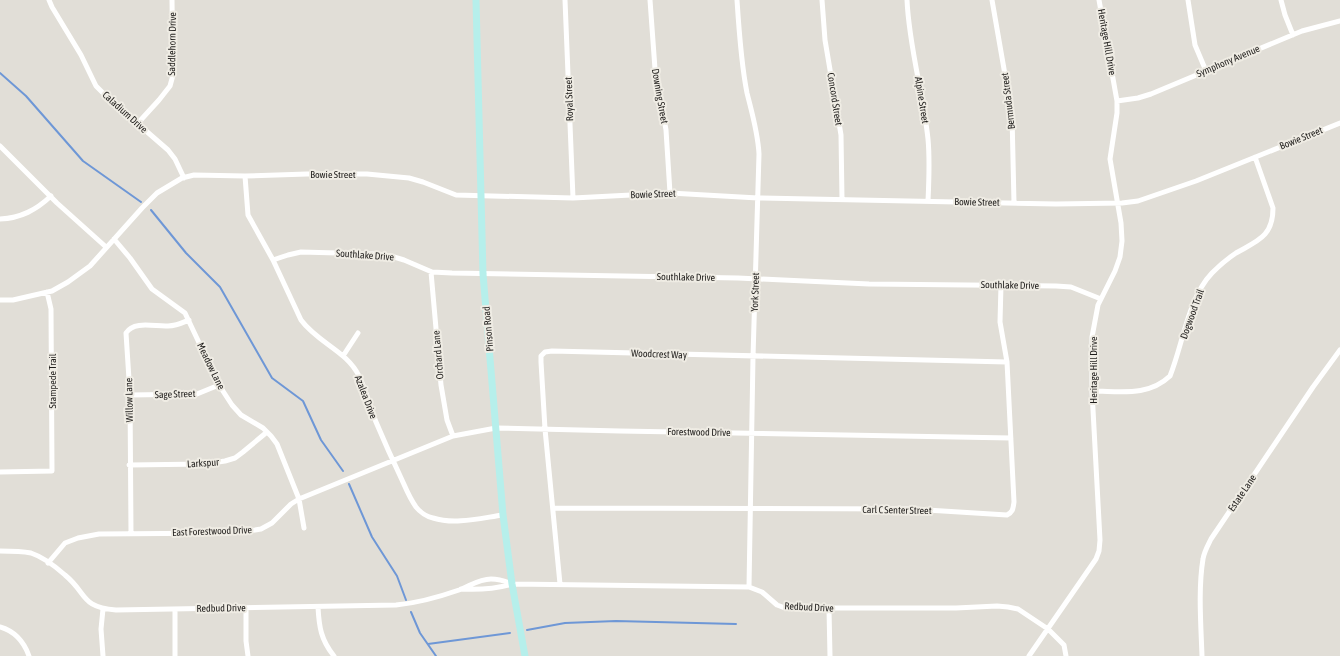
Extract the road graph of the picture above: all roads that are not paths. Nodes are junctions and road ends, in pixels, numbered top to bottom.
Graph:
1 (49, 0) edge
2 (172, 0) edge
3 (476, 0) edge
4 (565, 0) edge
5 (650, 0) edge
6 (737, 0) edge
7 (822, 0) edge
8 (907, 0) edge
9 (992, 0) edge
10 (1099, 0) edge
11 (1188, 0) edge
12 (1281, 0) edge
13 (1340, 21) edge
14 (1292, 35) junction
15 (1206, 71) junction
16 (1117, 101) junction
17 (138, 123) junction
18 (1340, 123) edge
19 (0, 146) edge
20 (1255, 157) junction
21 (245, 176) junction
22 (184, 178) junction
23 (670, 193) junction
24 (480, 195) junction
25 (51, 196) junction
26 (573, 198) junction
27 (758, 198) junction
28 (842, 199) junction
29 (928, 201) junction
30 (1014, 203) junction
31 (1118, 203) junction
32 (0, 219) edge
33 (114, 239) junction
34 (106, 247) junction
35 (273, 260) junction
36 (431, 272) junction
37 (483, 274) junction
38 (755, 279) junction
39 (1001, 285) junction
40 (47, 292) junction
41 (1101, 299) junction
42 (0, 300) edge
43 (189, 320) junction
44 (358, 333) dead end
45 (1340, 350) edge
46 (343, 356) junction
47 (753, 357) junction
48 (1007, 362) junction
49 (219, 385) junction
50 (1092, 391) junction
51 (130, 395) junction
52 (496, 428) junction
53 (545, 429) junction
54 (267, 432) junction
55 (752, 433) junction
56 (453, 436) junction
57 (1011, 438) junction
58 (392, 460) junction
59 (130, 465) junction
60 (0, 472) edge
61 (299, 499) junction
62 (554, 508) junction
63 (750, 509) junction
64 (502, 515) junction
65 (304, 528) dead end
66 (131, 534) junction
67 (0, 551) edge
68 (48, 563) junction
69 (512, 584) junction
70 (560, 584) junction
71 (749, 586) junction
72 (461, 589) junction
73 (318, 607) junction
74 (246, 608) junction
75 (103, 609) junction
76 (175, 609) junction
77 (829, 609) junction
78 (0, 627) edge
79 (1048, 629) junction
80 (29, 656) edge
81 (102, 656) edge
82 (175, 656) edge
83 (248, 656) edge
84 (334, 656) edge
85 (524, 656) edge
86 (830, 656) edge
87 (1029, 656) edge
88 (1066, 656) edge
89 (1202, 656) edge

1 - 17 street, Caladium Drive
2 - 17 street, Saddlehorn Drive
3 - 24 main road, Pinson Road
4 - 26 street, Royal Street
5 - 23 street, Downing Street
6 - 27 street, York Street
7 - 28 street, Concord Street
8 - 29 street, Alpine Street
9 - 30 street, Bermuda Street
10 - 16 street, Heritage Hill Drive
11 - 15 street
12 - 14 street
13 - 14 street, Symphony Avenue
14 - 15 street, Symphony Avenue
15 - 16 street, Symphony Avenue
16 - 31 street, Heritage Hill Drive
17 - 22 street, Caladium Drive
18 - 20 street, Bowie Street
19 - 25 street
20 - 31 street, Bowie Street
20 - 50 street, Dogwood Trail
21 - 22 street, Bowie Street
21 - 24 street, Bowie Street
21 - 35 street, Azalea Drive
22 - 33 street, Bowie Street
23 - 26 street, Bowie Street
23 - 27 street, Bowie Street
24 - 26 street, Bowie Street
24 - 37 main road, Pinson Road
25 - 32 street
25 - 34 street
27 - 28 street, Bowie Street
27 - 38 street, York Street
28 - 29 street, Bowie Street
29 - 30 street, Bowie Street
30 - 31 street, Bowie Street
31 - 41 street, Heritage Hill Drive
33 - 34 street, Bowie Street
33 - 43 street, Meadow Lane
34 - 40 street, Bowie Street
35 - 36 street, Southlake Drive
35 - 46 street, Azalea Drive
36 - 37 street, Southlake Drive
36 - 56 street, Orchard Lane
37 - 38 street, Southlake Drive
37 - 52 main road, Pinson Road
38 - 39 street, Southlake Drive
38 - 47 street, York Street
39 - 41 street, Southlake Drive
39 - 48 street, Carl C Senter Street
40 - 42 street, Bowie Street
40 - 60 street, Stampede Trail
41 - 50 street, Heritage Hill Drive
43 - 49 street, Meadow Lane
43 - 51 street, Willow Lane
44 - 46 street
45 - 89 street, Estate Lane
46 - 58 street, Azalea Drive
47 - 48 street, Woodcrest Way
47 - 53 street, Woodcrest Way
47 - 55 street, York Street
48 - 57 street, Carl C Senter Street
49 - 51 street, Sage Street
49 - 54 street, Meadow Lane
50 - 79 street, Heritage Hill Drive
51 - 59 street, Willow Lane
52 - 53 street, Forestwood Drive
52 - 56 street, Forestwood Drive
52 - 64 main road, Pinson Road
53 - 55 street, Forestwood Drive
53 - 62 street, Woodcrest Way
54 - 59 street, Larkspur
54 - 61 street, Meadow Lane
55 - 57 street, Forestwood Drive
55 - 63 street, York Street
56 - 58 street, Forestwood Drive
57 - 63 street, Carl C Senter Street
58 - 61 street, East Forestwood Drive
58 - 64 street, Azalea Drive
59 - 66 street, Willow Lane
61 - 65 street, Meadow Lane
61 - 66 street, East Forestwood Drive
62 - 63 street, Carl C Senter Street
62 - 70 street, Woodcrest Way
63 - 71 street, York Street
64 - 69 main road, Pinson Road
66 - 68 street, East Forestwood Drive
67 - 68 street, Redbud Drive
68 - 75 street, Redbud Drive
69 - 70 street, Redbud Drive
69 - 72 street, Redbud Drive
69 - 72 street, Redbud Drive
69 - 85 main road, Pinson Road
70 - 71 street, Redbud Drive
71 - 77 street, Redbud Drive
72 - 73 street, Redbud Drive
73 - 74 street, Redbud Drive
73 - 84 street
74 - 76 street, Redbud Drive
74 - 83 street
75 - 76 street, Redbud Drive
75 - 81 street
76 - 82 street
77 - 79 street, Redbud Drive
77 - 86 street
78 - 80 street
79 - 87 street, Heritage Hill Drive
79 - 88 street, Redbud Drive

